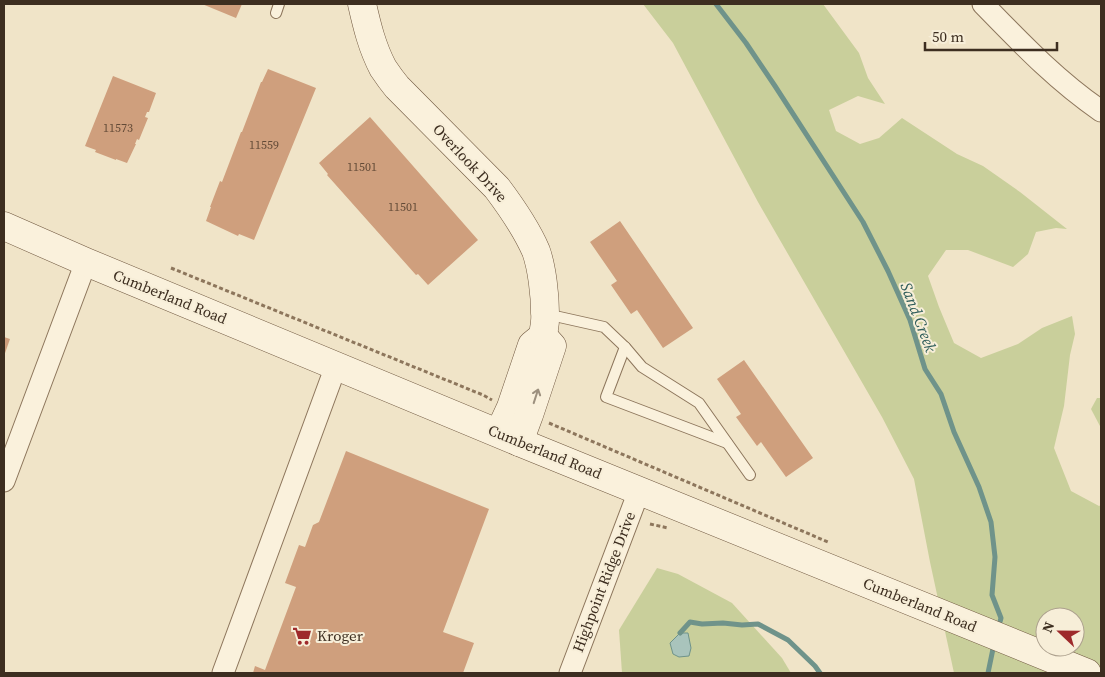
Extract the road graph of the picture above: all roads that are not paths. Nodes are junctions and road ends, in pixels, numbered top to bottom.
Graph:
1 (362, 4) edge
2 (983, 4) edge
3 (1101, 111) edge
4 (4, 226) edge
5 (86, 262) junction
6 (544, 325) junction
7 (625, 347) junction
8 (336, 366) junction
9 (509, 438) junction
10 (727, 443) junction
11 (6, 470) edge
12 (750, 475) dead end
13 (639, 491) junction
14 (223, 673) edge
15 (570, 673) edge
16 (1087, 673) edge

1 - 6 main road, Overlook Drive
2 - 3 street
4 - 5 main road, Cumberland Road
5 - 8 main road, Cumberland Road
5 - 11 street
6 - 7 lane
6 - 9 main road
7 - 10 lane
7 - 10 lane
8 - 9 main road, Cumberland Road
8 - 14 street
9 - 13 main road, Cumberland Road
10 - 12 lane
13 - 15 street, Highpoint Ridge Drive
13 - 16 main road, Cumberland Road

